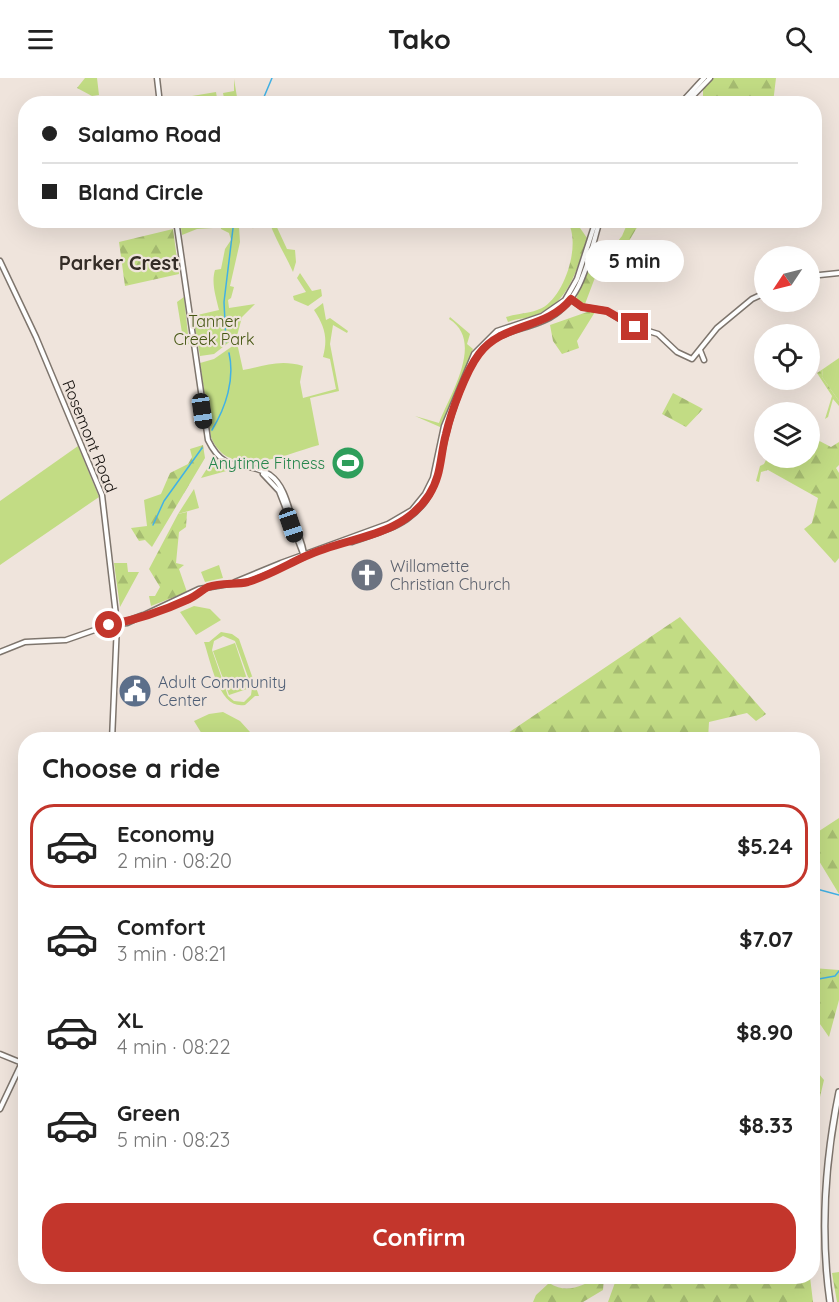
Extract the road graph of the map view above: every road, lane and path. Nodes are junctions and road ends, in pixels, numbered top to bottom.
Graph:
1 (157, 78) edge
2 (704, 78) edge
3 (710, 78) edge
4 (159, 96) edge
5 (687, 96) edge
6 (693, 96) edge
7 (177, 228) edge
8 (596, 228) edge
9 (0, 261) edge
10 (839, 273) edge
11 (820, 275) edge
12 (569, 298) junction
13 (754, 298) edge
14 (700, 350) junction
15 (704, 360) dead end
16 (304, 556) junction
17 (117, 624) junction
18 (0, 652) edge
19 (112, 732) edge
20 (0, 1054) edge
21 (18, 1061) edge
22 (18, 1071) edge
23 (839, 1092) edge
24 (0, 1109) edge
25 (830, 1302) edge

1 - 4 main road
2 - 5 main road
3 - 6 main road
7 - 16 main road
8 - 12 main road
9 - 17 main road, Rosemont Road
10 - 11 main road
12 - 14 main road
12 - 16 main road
13 - 14 main road
14 - 15 main road
16 - 17 main road
17 - 18 main road
17 - 19 main road, Rosemont Road
20 - 21 main road
22 - 24 main road
23 - 25 highway

